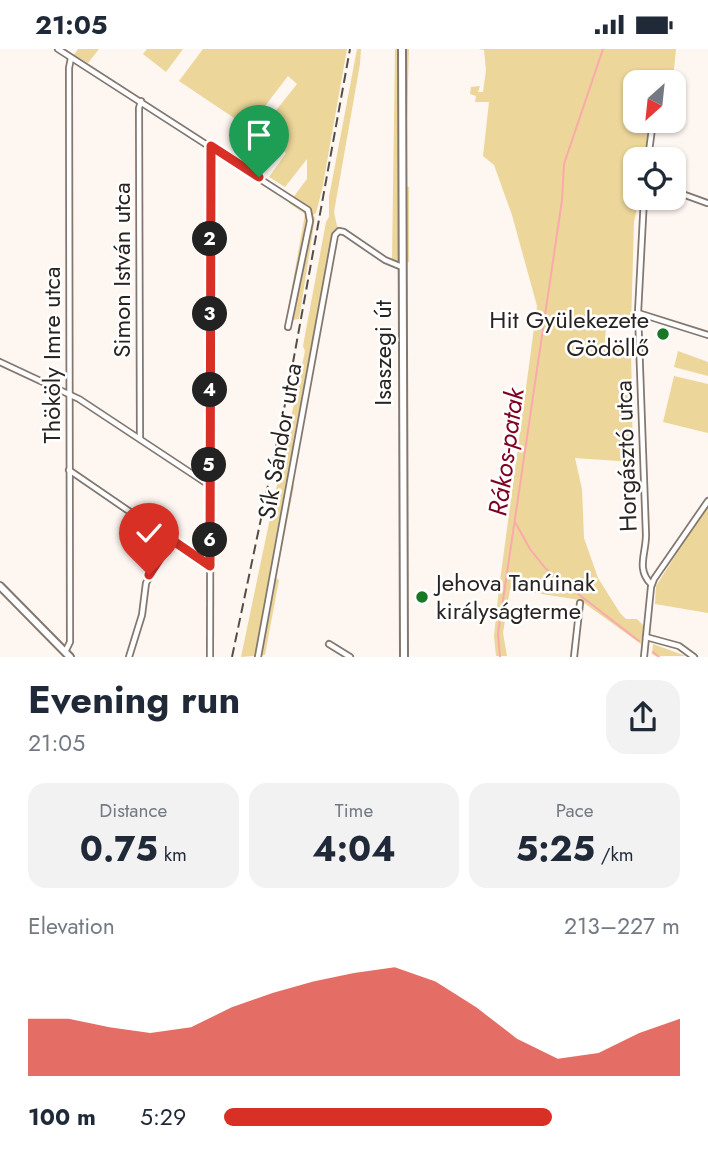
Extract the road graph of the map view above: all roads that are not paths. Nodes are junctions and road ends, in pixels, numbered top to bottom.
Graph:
1 (58, 49) edge
2 (402, 49) edge
3 (72, 58) junction
4 (141, 101) junction
5 (211, 146) junction
6 (686, 196) edge
7 (707, 204) edge
8 (643, 210) edge
9 (402, 267) junction
10 (638, 313) junction
11 (288, 327) dead end
12 (708, 335) edge
13 (0, 362) edge
14 (70, 396) junction
15 (140, 438) junction
16 (69, 470) junction
17 (209, 485) junction
18 (708, 501) edge
19 (172, 540) junction
20 (210, 566) junction
21 (651, 585) junction
22 (0, 586) edge
23 (580, 603) dead end
24 (646, 637) junction
25 (329, 644) dead end
26 (68, 654) edge
27 (129, 656) edge
28 (210, 656) edge
29 (258, 656) edge
30 (350, 656) edge
31 (404, 656) edge
32 (574, 656) edge
33 (644, 656) edge
34 (694, 656) edge

1 - 3 street
2 - 9 main road, Isaszegi út
3 - 4 street
3 - 14 street, Thököly Imre utca
4 - 5 street
4 - 15 street, Simon István utca
5 - 11 street
5 - 17 street
6 - 7 street
8 - 10 street, Horgásztó utca
9 - 29 street, Sík Sándor utca
9 - 31 main road, Isaszegi út
10 - 12 street
10 - 21 street, Horgásztó utca
13 - 14 street
14 - 15 street
14 - 16 street, Thököly Imre utca
15 - 17 street
16 - 19 street
16 - 26 street, Thököly Imre utca
17 - 20 street
18 - 21 street
19 - 20 street
19 - 27 street
20 - 28 street
21 - 24 street
22 - 26 main road
23 - 32 street
24 - 33 street
24 - 34 street
25 - 30 street

